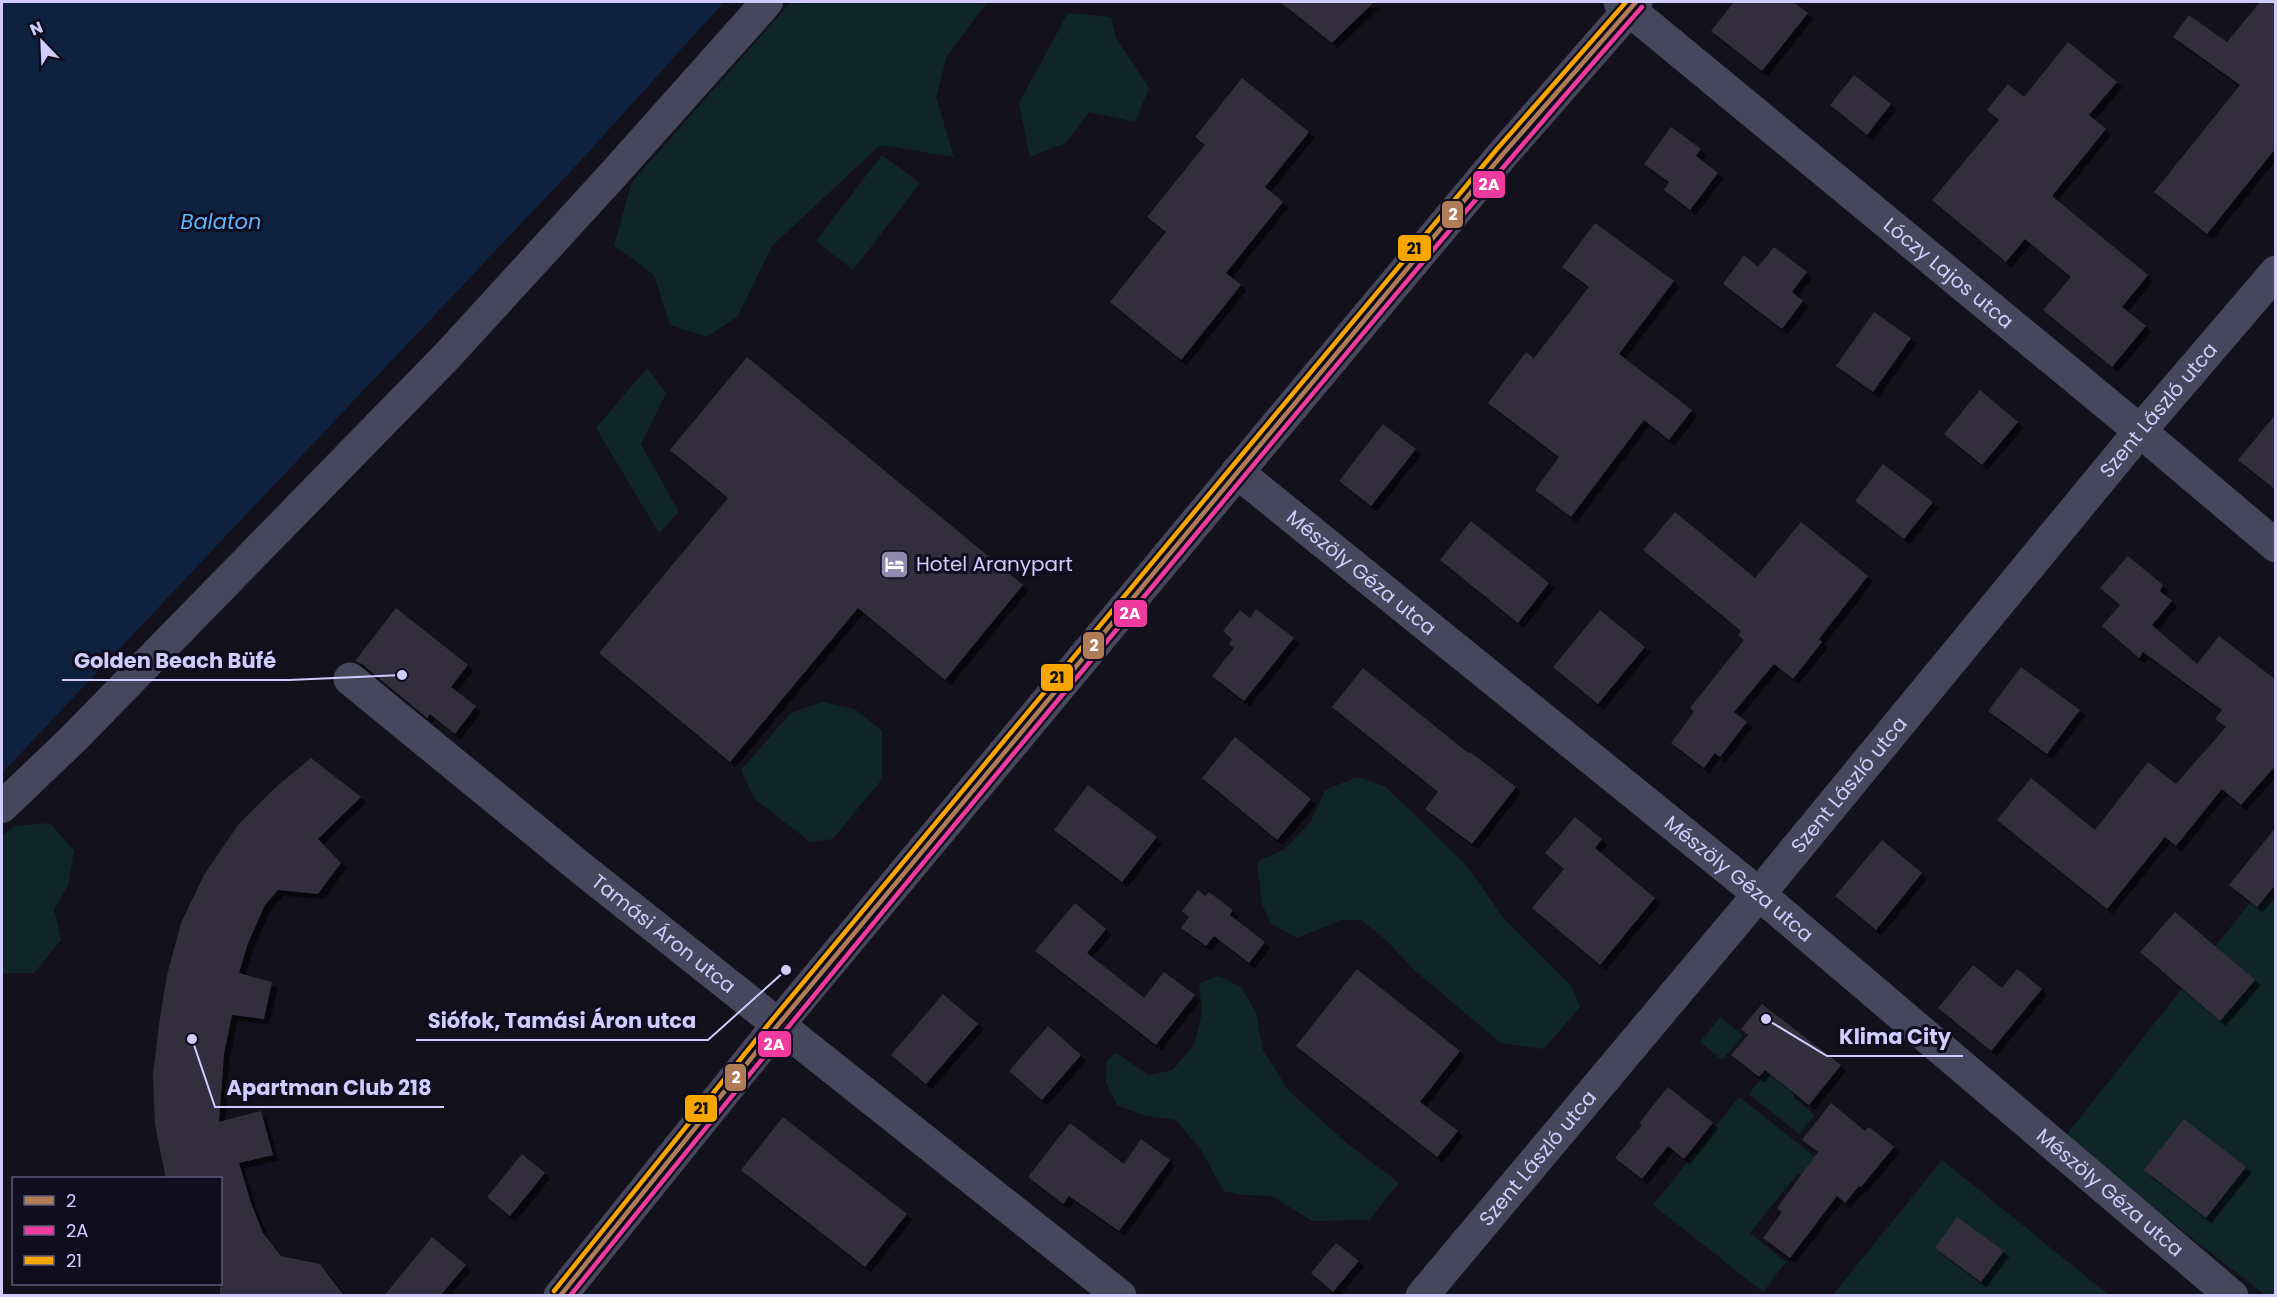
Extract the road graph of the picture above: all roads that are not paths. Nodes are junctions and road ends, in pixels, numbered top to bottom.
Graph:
1 (767, 2) edge
2 (1629, 4) edge
3 (2276, 273) edge
4 (2140, 432) junction
5 (1237, 472) junction
6 (2276, 546) edge
7 (350, 679) dead end
8 (2, 807) edge
9 (1759, 894) junction
10 (778, 1025) junction
11 (560, 1296) edge
12 (1120, 1296) edge
13 (1422, 1296) edge
14 (2232, 1296) edge

1 - 8 street
2 - 4 street, Lóczy Lajos utca
2 - 5 street
3 - 4 street, Szent László utca
4 - 6 street, Lóczy Lajos utca
4 - 9 street, Szent László utca
5 - 9 street, Mészöly Géza utca
5 - 10 street
7 - 10 street, Tamási Áron utca
9 - 13 street, Szent László utca
9 - 14 street, Mészöly Géza utca
10 - 11 street
10 - 12 street, Tamási Áron utca

